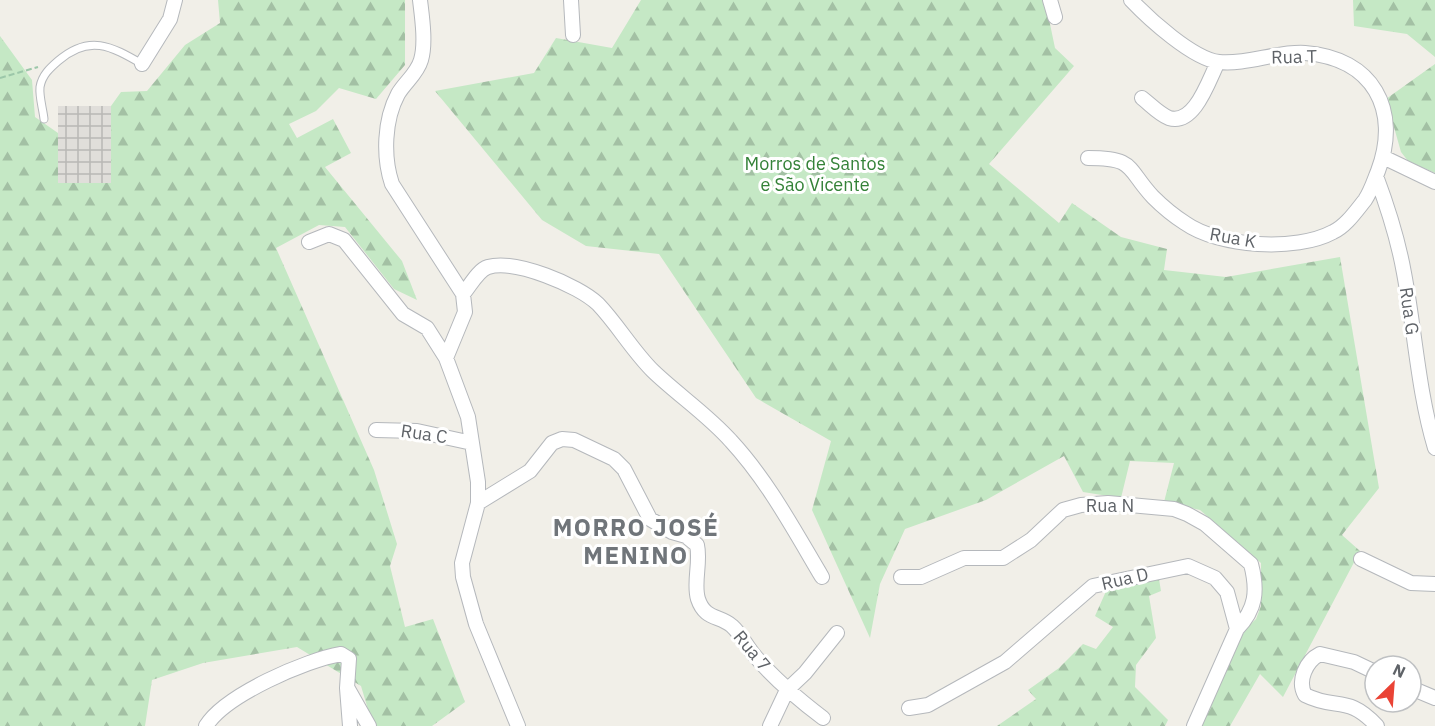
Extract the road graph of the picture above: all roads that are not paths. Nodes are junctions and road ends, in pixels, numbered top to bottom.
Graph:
1 (175, 0) edge
2 (420, 0) edge
3 (571, 0) edge
4 (1050, 0) edge
5 (1131, 0) edge
6 (1055, 17) dead end
7 (573, 35) dead end
8 (1218, 62) junction
9 (142, 64) joint
10 (1142, 98) dead end
11 (44, 119) dead end
12 (1383, 157) junction
13 (1088, 158) dead end
14 (1376, 176) junction
15 (1435, 182) edge
16 (309, 242) dead end
17 (464, 294) junction
18 (446, 358) junction
19 (376, 430) dead end
20 (472, 443) junction
21 (1435, 448) edge
22 (478, 503) junction
23 (1361, 559) dead end
24 (822, 577) dead end
25 (901, 577) dead end
26 (1435, 584) edge
27 (1237, 629) junction
28 (837, 633) dead end
29 (1363, 666) edge
30 (347, 688) junction
31 (787, 690) junction
32 (909, 708) dead end
33 (1363, 710) edge
34 (1366, 714) edge
35 (823, 718) dead end
36 (206, 726) edge
37 (350, 726) edge
38 (369, 726) edge
39 (518, 726) edge
40 (770, 726) edge
41 (1194, 726) edge
42 (1377, 726) edge

1 - 9 street
2 - 17 street
3 - 7 street
4 - 6 street
5 - 8 street
8 - 10 street
8 - 12 street, Rua T
9 - 11 lane
12 - 14 street, Rua T
12 - 15 street
13 - 14 street, Rua K
14 - 21 street, Rua G
16 - 18 street
17 - 18 street
17 - 24 street
18 - 20 street
19 - 20 street, Rua C
20 - 22 street
22 - 31 street, Rua 7
22 - 39 street
23 - 26 street
25 - 27 street, Rua N
27 - 32 street, Rua D
27 - 41 street
28 - 31 street
29 - 33 street
30 - 36 street
30 - 37 street
30 - 38 street
31 - 35 street, Rua 7
31 - 40 street
34 - 42 street

